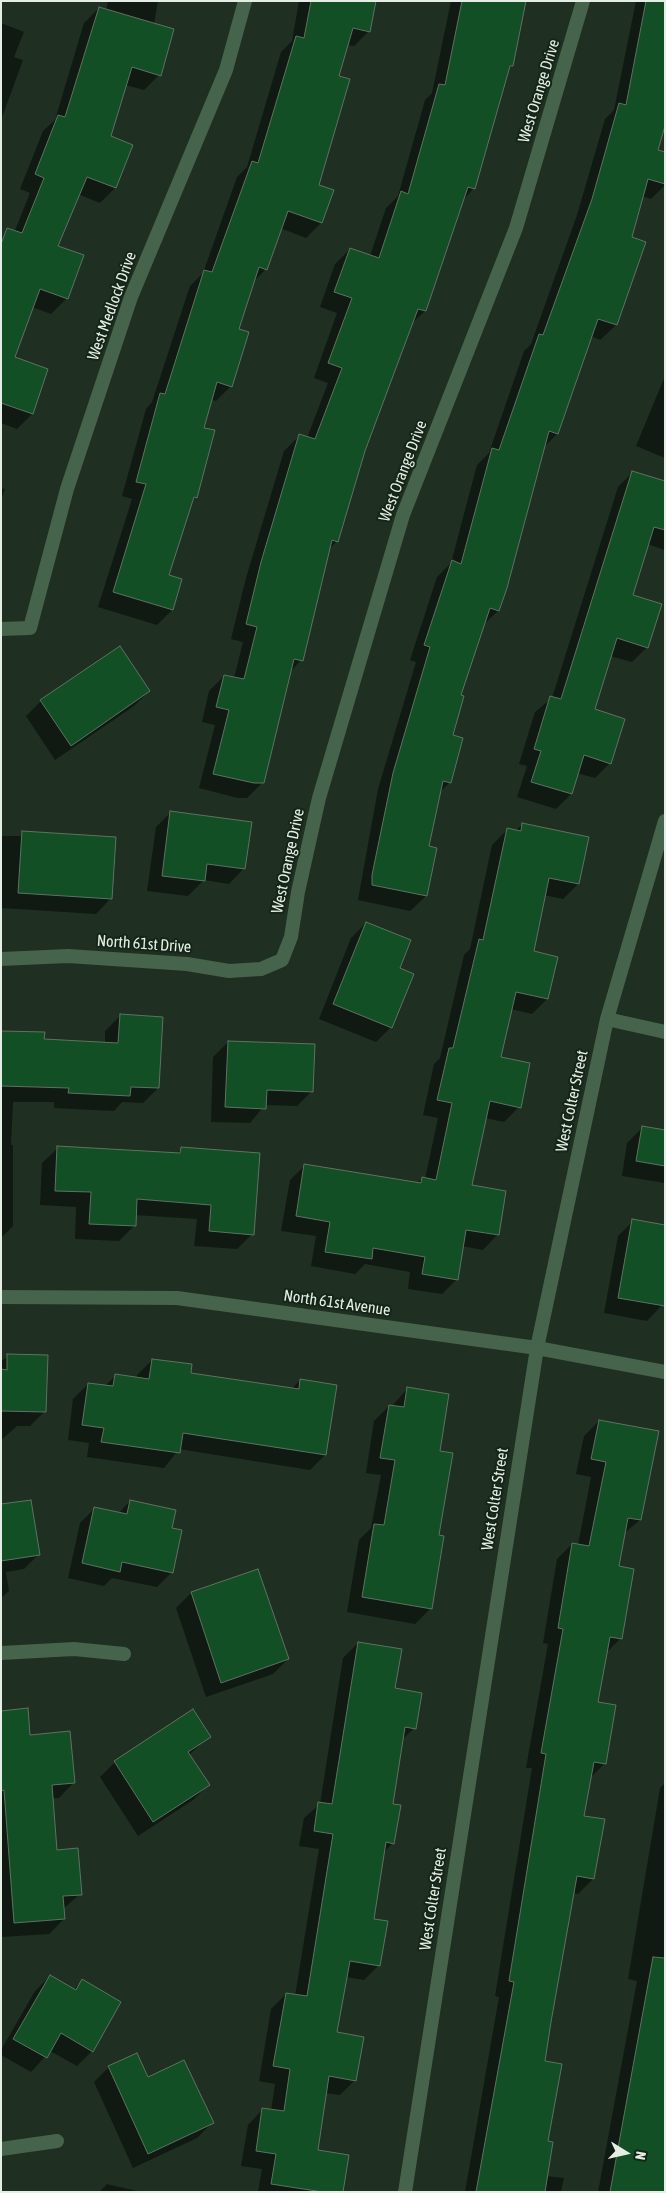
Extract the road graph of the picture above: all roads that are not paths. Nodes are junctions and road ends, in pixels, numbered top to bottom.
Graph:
1 (245, 1) edge
2 (583, 1) edge
3 (1, 629) edge
4 (665, 821) edge
5 (1, 959) edge
6 (282, 960) joint
7 (607, 1019) junction
8 (665, 1032) edge
9 (1, 1297) edge
10 (537, 1348) junction
11 (665, 1372) edge
12 (1, 1653) edge
13 (124, 1654) dead end
14 (57, 2141) dead end
15 (1, 2149) edge
16 (405, 2192) edge

1 - 3 street, West Medlock Drive
2 - 6 street, West Orange Drive
4 - 7 street, West Colter Street
5 - 6 street, North 61st Drive
7 - 8 street
7 - 10 street, West Colter Street
9 - 10 street, North 61st Avenue
10 - 11 street, North 61st Avenue
10 - 16 street, West Colter Street
12 - 13 street
14 - 15 street

